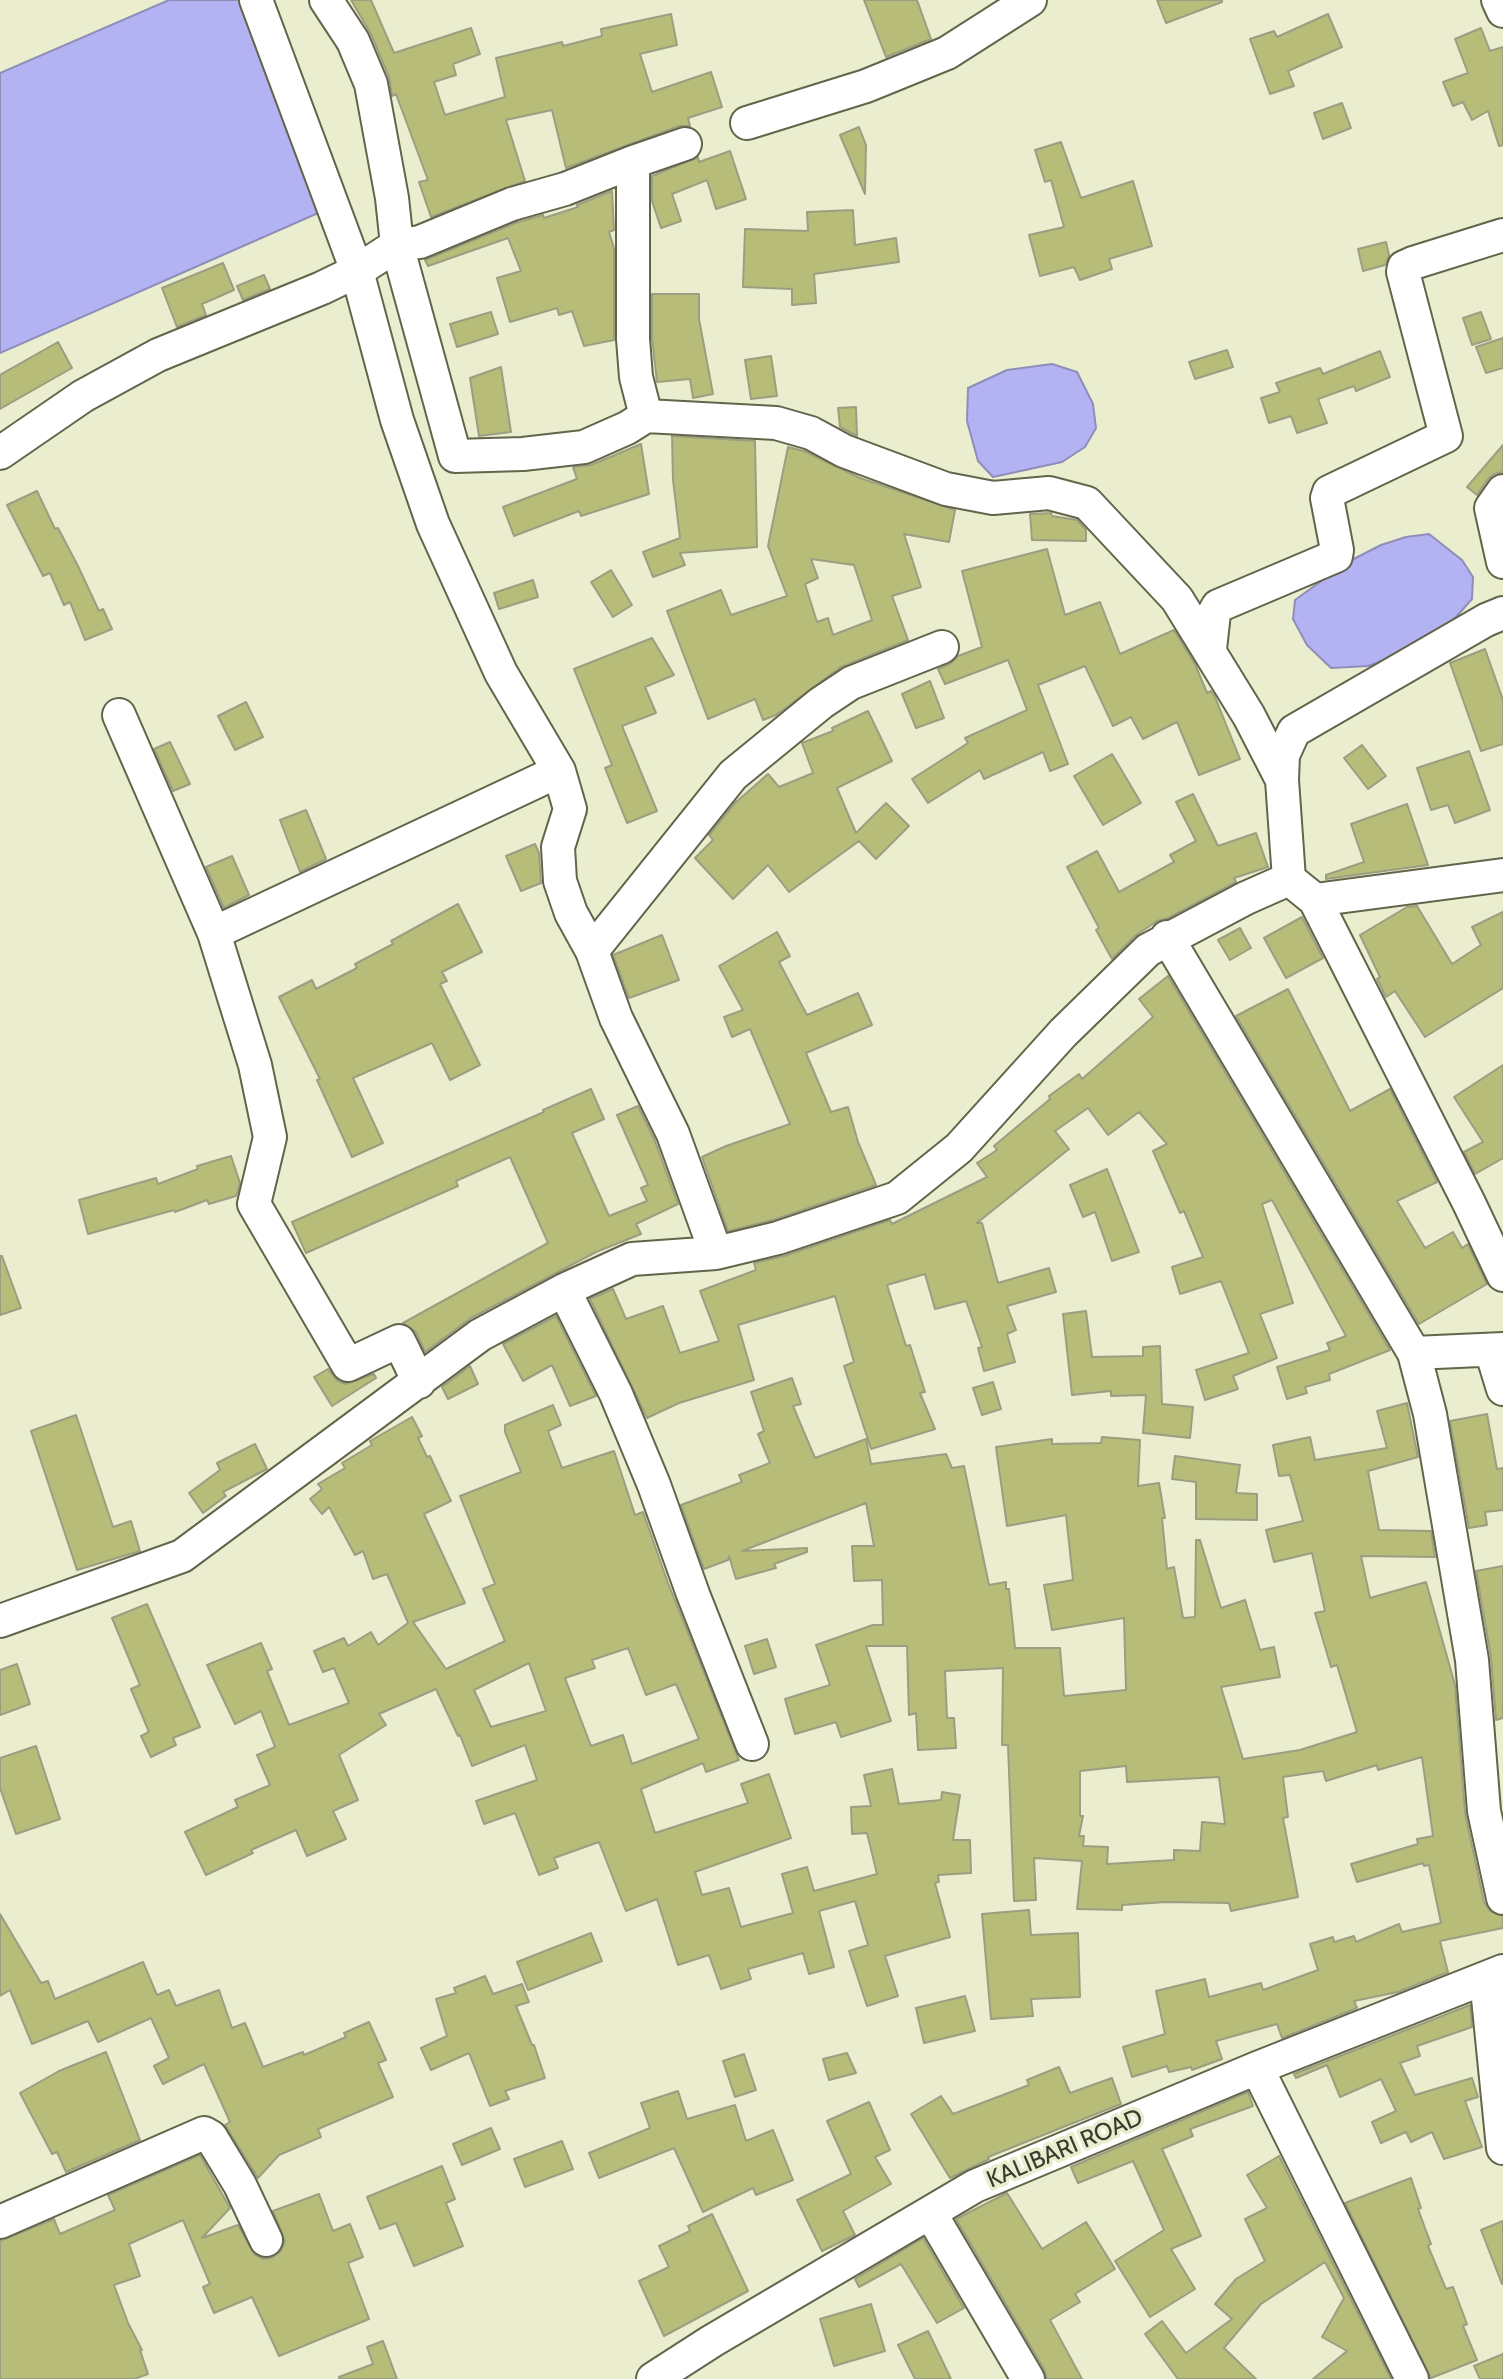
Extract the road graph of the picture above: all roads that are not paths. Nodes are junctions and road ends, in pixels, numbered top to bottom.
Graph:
1 (256, 0) edge
2 (326, 0) edge
3 (1030, 0) edge
4 (1498, 0) edge
5 (1503, 11) edge
6 (747, 123) dead end
7 (685, 144) dead end
8 (633, 162) junction
9 (1503, 235) edge
10 (397, 245) junction
11 (357, 271) junction
12 (646, 416) junction
13 (0, 453) edge
14 (1503, 491) edge
15 (1503, 562) edge
16 (1503, 613) edge
17 (942, 647) dead end
18 (1210, 649) junction
19 (119, 715) dead end
20 (559, 771) junction
21 (1282, 780) junction
22 (1503, 875) edge
23 (1289, 879) junction
24 (1315, 900) junction
25 (214, 933) junction
26 (1167, 937) junction
27 (592, 951) junction
28 (716, 1253) junction
29 (1503, 1275) edge
30 (564, 1290) junction
31 (1497, 1349) edge
32 (1414, 1353) junction
33 (419, 1382) junction
34 (1503, 1389) edge
35 (0, 1621) edge
36 (752, 1744) dead end
37 (1503, 1898) edge
38 (1494, 1974) edge
39 (1257, 2068) junction
40 (1503, 2148) edge
41 (931, 2214) junction
42 (0, 2222) edge
43 (266, 2240) dead end
44 (653, 2379) edge
45 (1028, 2379) edge
46 (1412, 2379) edge

1 - 11 street
2 - 10 street
3 - 6 street
4 - 5 street
7 - 8 street
8 - 10 street
8 - 12 street
9 - 18 street
10 - 11 street
10 - 12 street
11 - 13 street
11 - 20 street
12 - 18 street
14 - 15 street
16 - 21 street
17 - 27 street
18 - 21 street
19 - 25 street
20 - 25 street
20 - 27 street
21 - 23 street
22 - 24 street
23 - 24 street
23 - 26 street
24 - 29 street
25 - 33 street
26 - 28 street
26 - 32 street
27 - 28 street
28 - 30 street
30 - 33 street
30 - 36 street
31 - 32 street
31 - 34 street
32 - 37 street
33 - 35 street
38 - 39 street, KALIBARI ROAD
38 - 40 street
39 - 41 street, KALIBARI ROAD
39 - 46 street
41 - 44 street, KALIBARI ROAD
41 - 45 street
42 - 43 street

